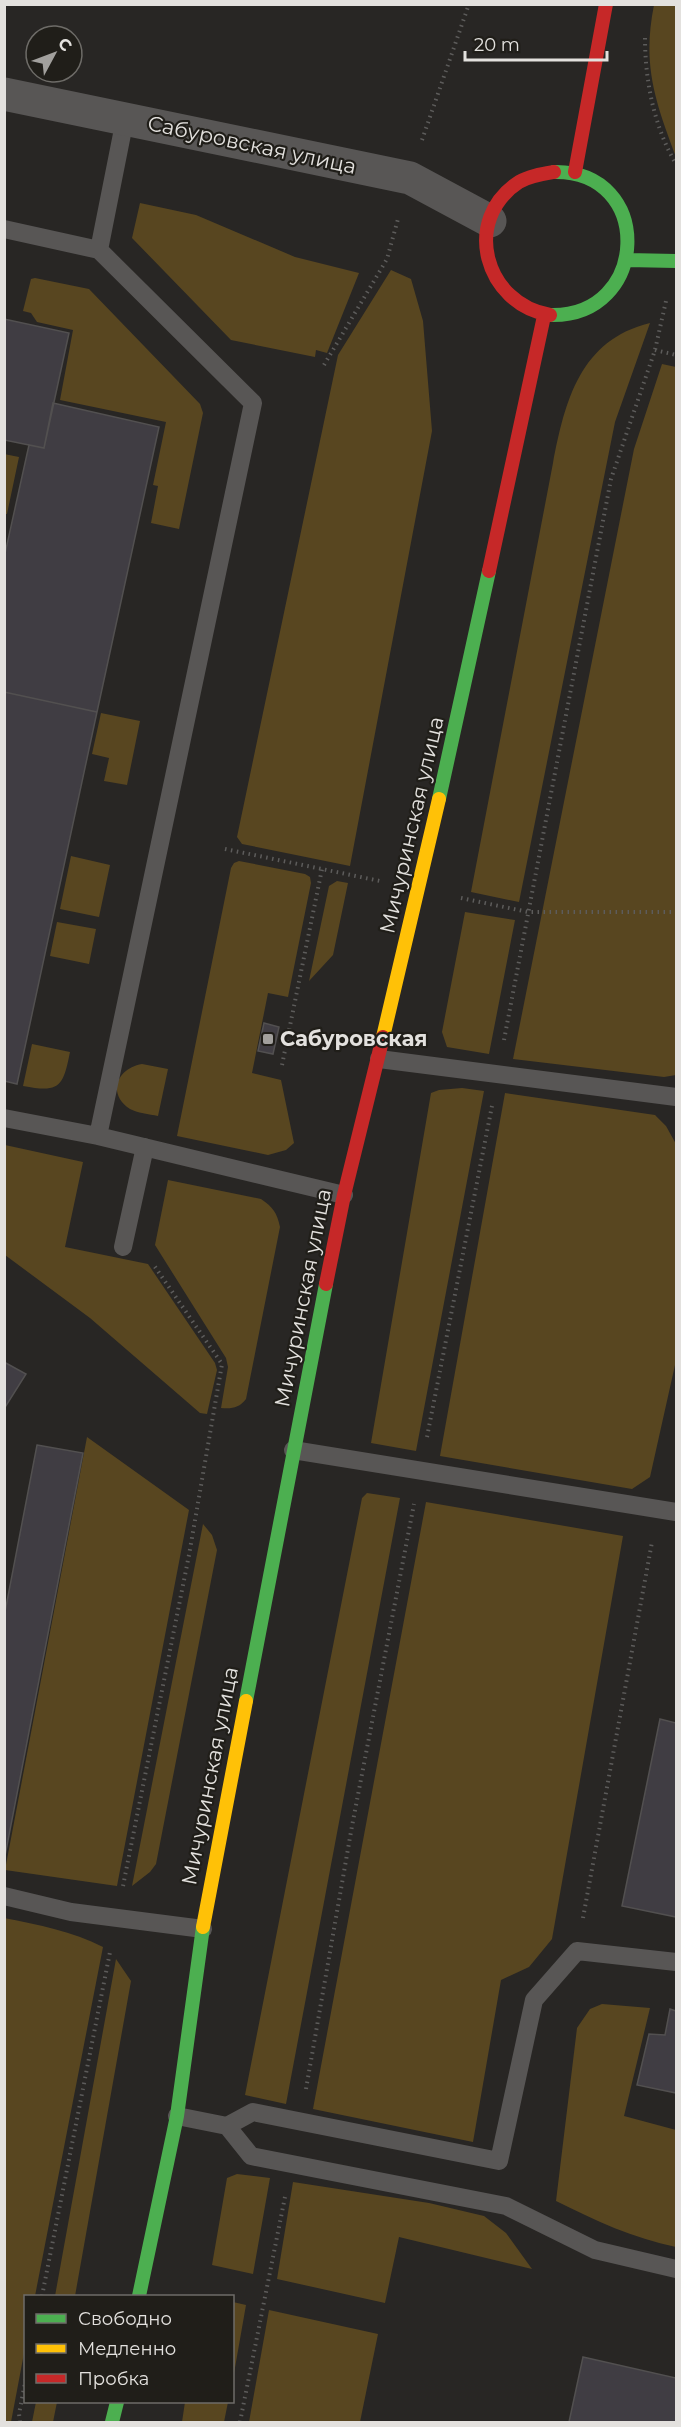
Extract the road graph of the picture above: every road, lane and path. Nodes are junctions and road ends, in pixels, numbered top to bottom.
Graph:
1 (606, 4) edge
2 (644, 35) dead end
3 (4, 94) edge
4 (125, 119) junction
5 (676, 164) edge
6 (575, 172) junction
7 (490, 221) junction
8 (4, 229) edge
9 (99, 250) junction
10 (627, 260) junction
11 (676, 261) edge
12 (544, 316) junction
13 (663, 316) dead end
14 (655, 350) junction
15 (676, 355) edge
16 (322, 869) dead end
17 (528, 912) junction
18 (676, 912) edge
19 (380, 1059) junction
20 (282, 1065) dead end
21 (498, 1074) junction
22 (676, 1097) edge
23 (4, 1118) edge
24 (98, 1136) junction
25 (145, 1147) junction
26 (345, 1195) junction
27 (123, 1247) dead end
28 (148, 1257) dead end
29 (293, 1450) junction
30 (420, 1472) junction
31 (658, 1509) junction
32 (676, 1512) edge
33 (4, 1896) edge
34 (117, 1918) junction
35 (202, 1929) junction
36 (577, 1951) junction
37 (676, 1962) edge
38 (177, 2116) junction
39 (300, 2122) junction
40 (227, 2126) junction
41 (292, 2166) junction
42 (676, 2269) edge
43 (42, 2295) edge
44 (139, 2295) edge
45 (24, 2388) edge
46 (117, 2403) edge
47 (20, 2422) edge
48 (112, 2422) edge
49 (240, 2422) edge

1 - 6 main road
2 - 5 path
3 - 4 street, Сабуровская улица
4 - 7 street, Сабуровская улица
4 - 9 lane
6 - 7 main road
6 - 10 main road
7 - 12 main road
8 - 9 lane
9 - 24 lane
10 - 11 main road
10 - 12 main road
12 - 19 main road, Мичуринская улица
13 - 14 path
14 - 15 path
14 - 17 path
16 - 20 path
17 - 18 path
17 - 21 path
19 - 21 lane
19 - 26 main road, Мичуринская улица
21 - 22 lane
21 - 30 path
23 - 24 lane
24 - 25 lane
25 - 26 lane
25 - 27 lane
26 - 29 main road, Мичуринская улица
28 - 34 path
29 - 30 lane
29 - 35 main road, Мичуринская улица
30 - 31 lane
30 - 39 path
31 - 32 lane
31 - 36 path
33 - 34 lane
34 - 35 lane
34 - 43 path
35 - 38 main road, Мичуринская улица
36 - 37 lane
36 - 39 lane
38 - 40 lane
38 - 44 main road, Мичуринская улица
39 - 40 lane
40 - 41 lane
41 - 42 lane
41 - 49 path
45 - 47 path
46 - 48 main road

